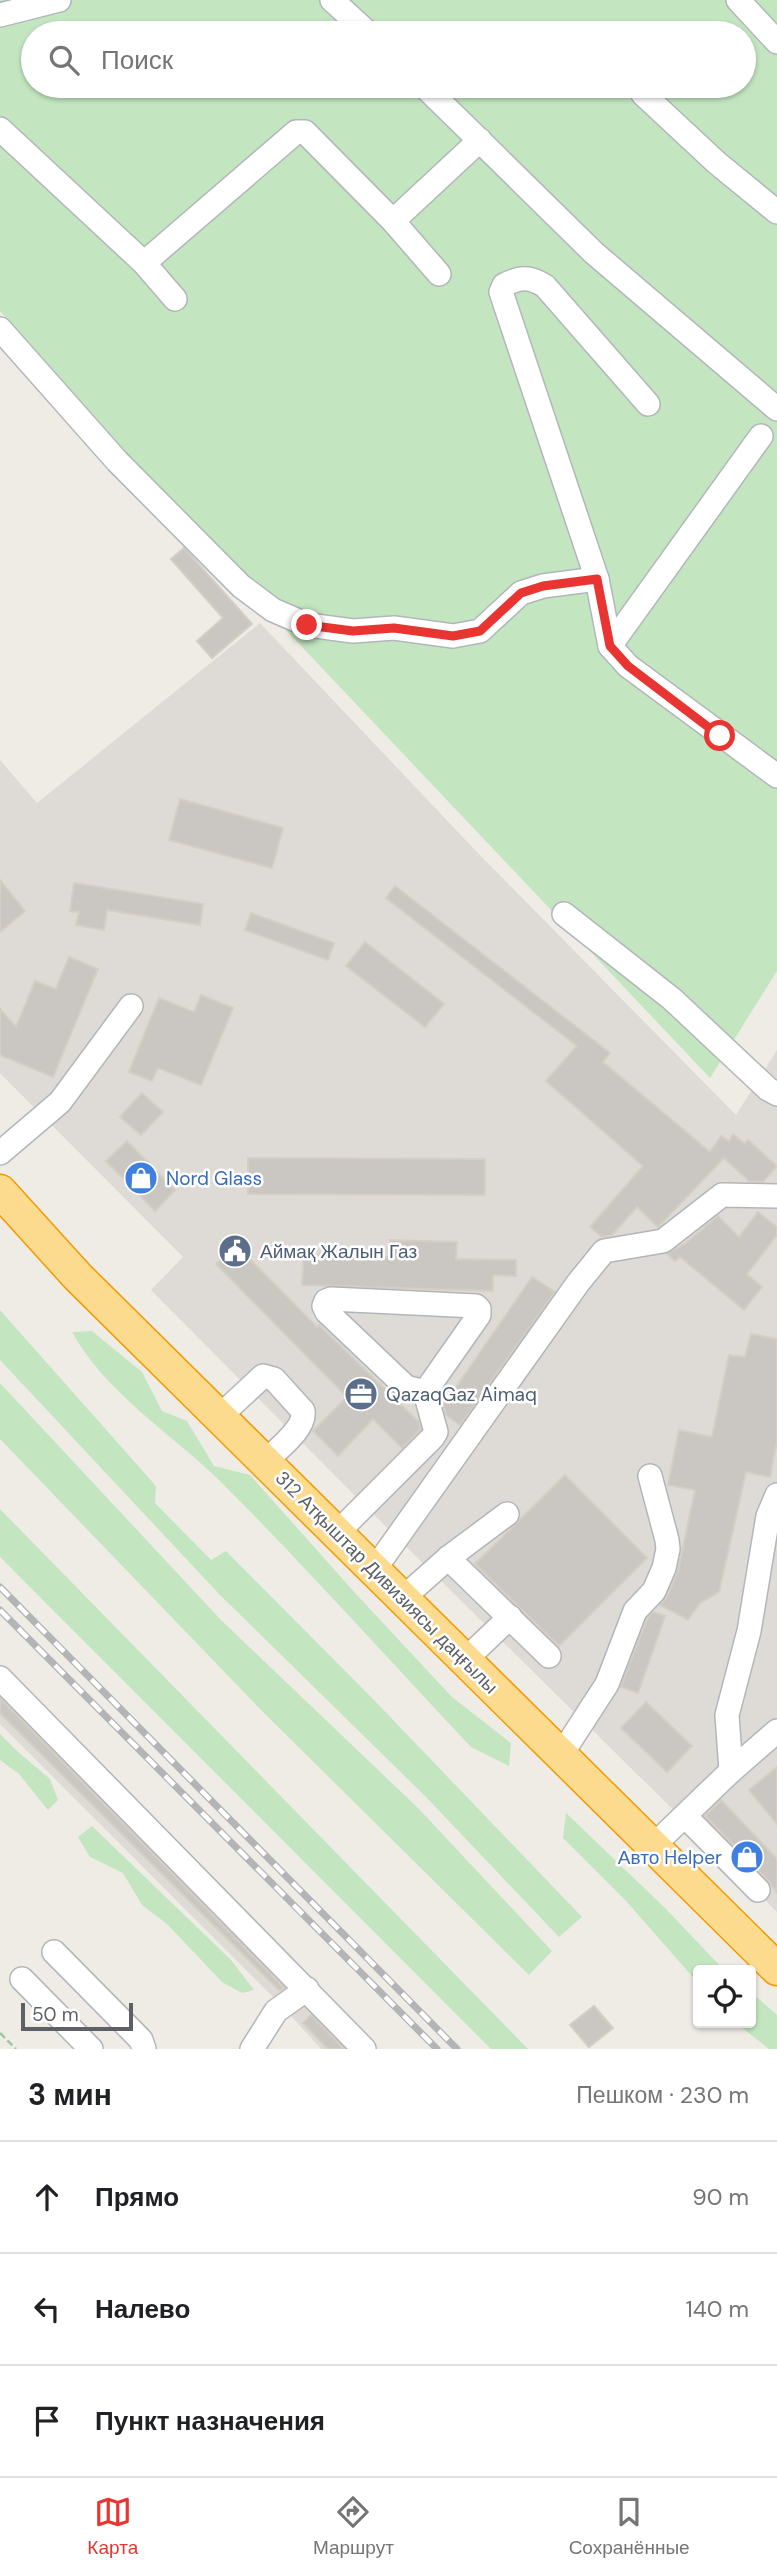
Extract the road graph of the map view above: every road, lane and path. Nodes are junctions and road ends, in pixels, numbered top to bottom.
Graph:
1 (59, 0) edge
2 (332, 0) edge
3 (738, 0) edge
4 (0, 15) edge
5 (355, 21) edge
6 (777, 42) edge
7 (436, 98) edge
8 (647, 98) edge
9 (0, 129) edge
10 (480, 140) junction
11 (777, 212) edge
12 (393, 221) junction
13 (144, 263) junction
14 (439, 274) dead end
15 (175, 299) dead end
16 (0, 329) edge
17 (648, 404) dead end
18 (777, 410) edge
19 (761, 436) dead end
20 (597, 579) junction
21 (610, 646) junction
22 (777, 776) edge
23 (564, 914) dead end
24 (131, 1006) dead end
25 (777, 1094) edge
26 (0, 1153) edge
27 (0, 1191) edge
28 (777, 1196) edge
29 (425, 1392) junction
30 (220, 1416) junction
31 (265, 1462) junction
32 (650, 1476) dead end
33 (777, 1494) edge
34 (507, 1514) dead end
35 (337, 1533) junction
36 (449, 1558) junction
37 (374, 1570) junction
38 (402, 1598) junction
39 (510, 1618) junction
40 (549, 1656) dead end
41 (465, 1660) junction
42 (0, 1678) edge
43 (777, 1731) edge
44 (561, 1755) junction
45 (730, 1771) junction
46 (685, 1816) junction
47 (653, 1846) junction
48 (758, 1890) dead end
49 (54, 1952) dead end
50 (777, 1969) edge
51 (22, 1979) dead end
52 (307, 1989) junction
53 (0, 2033) edge
54 (256, 2047) edge
55 (16, 2049) edge
56 (91, 2049) edge
57 (144, 2049) edge
58 (364, 2049) edge

1 - 4 street
2 - 5 street
3 - 6 street
7 - 10 street
8 - 11 street
9 - 13 street
10 - 12 street
10 - 18 street
12 - 13 street
12 - 14 street
13 - 15 street
16 - 20 street
17 - 20 street
19 - 21 street
20 - 21 street
21 - 22 street
23 - 25 street
24 - 26 street
27 - 30 highway, 312 Атқыштар Дивизиясы даңғылы
28 - 37 street
29 - 29 street
29 - 35 street
30 - 31 highway, 312 Атқыштар Дивизиясы даңғылы
30 - 31 street
31 - 35 highway, 312 Атқыштар Дивизиясы даңғылы
32 - 44 street
33 - 45 street
34 - 36 street
35 - 37 highway, 312 Атқыштар Дивизиясы даңғылы
36 - 38 street
36 - 39 street
37 - 38 highway, 312 Атқыштар Дивизиясы даңғылы
38 - 41 highway, 312 Атқыштар Дивизиясы даңғылы
39 - 40 street
39 - 41 street
41 - 44 highway, 312 Атқыштар Дивизиясы даңғылы
42 - 52 street
43 - 45 street
44 - 47 highway, 312 Атқыштар Дивизиясы даңғылы
45 - 46 street
46 - 47 street
46 - 48 street
47 - 50 highway, 312 Атқыштар Дивизиясы даңғылы
49 - 57 street
51 - 56 street
52 - 54 street
52 - 58 street
53 - 55 path

